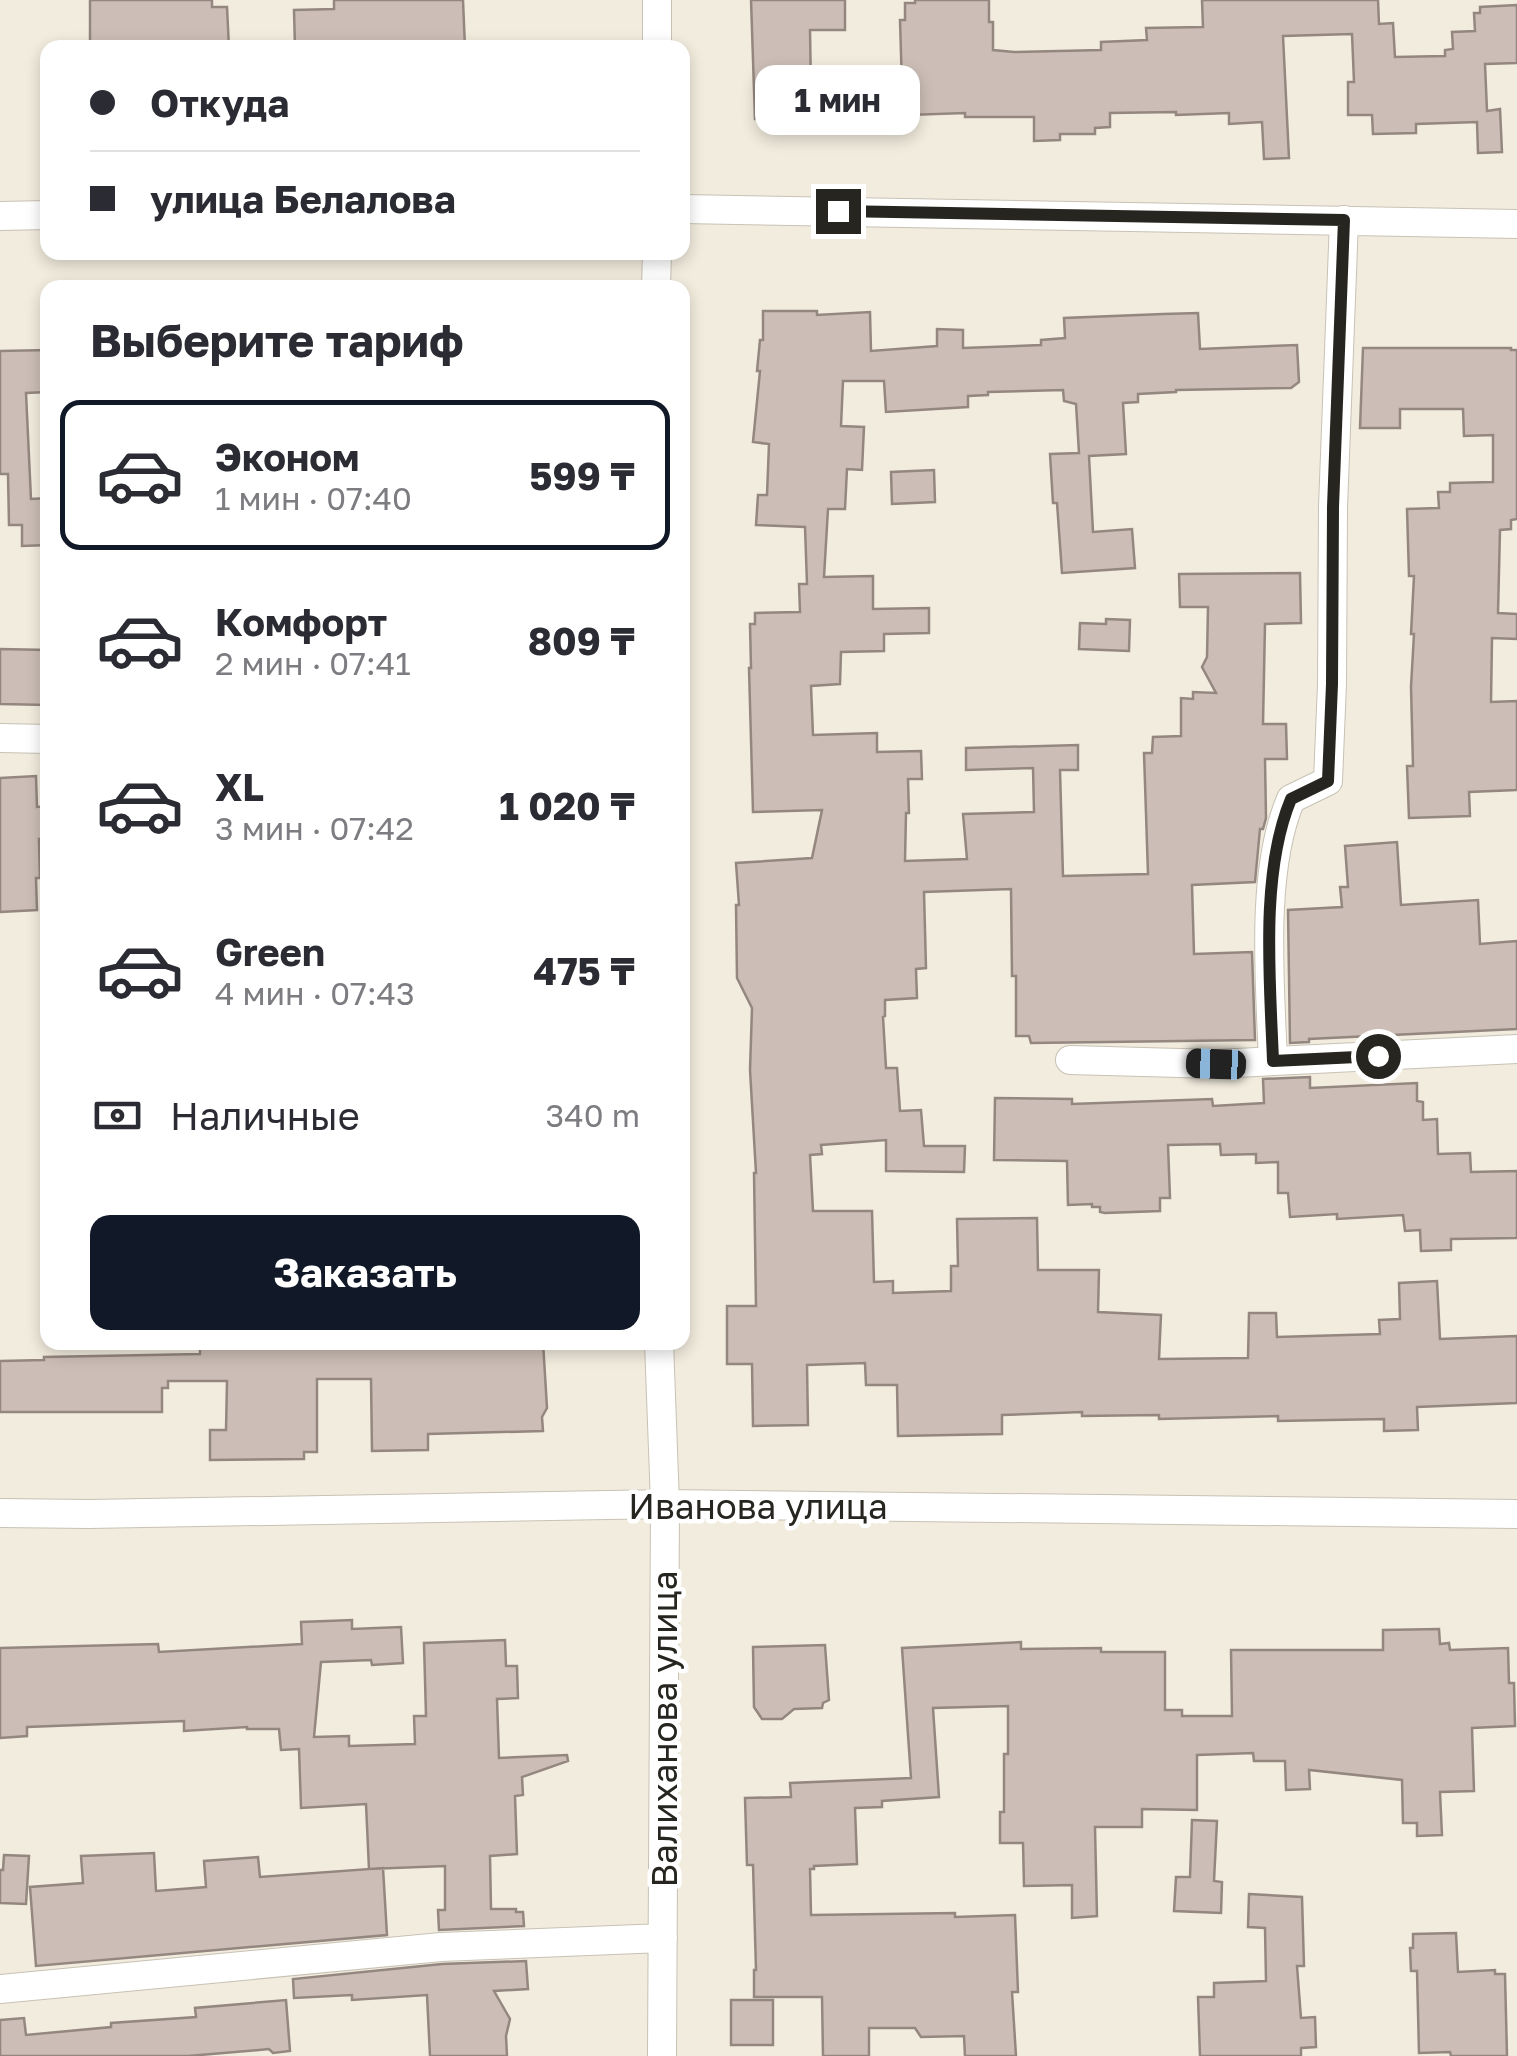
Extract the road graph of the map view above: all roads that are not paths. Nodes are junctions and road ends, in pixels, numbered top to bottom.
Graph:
1 (657, 0) edge
2 (657, 40) edge
3 (690, 208) edge
4 (40, 215) edge
5 (0, 216) edge
6 (1344, 220) junction
7 (1517, 224) edge
8 (0, 738) edge
9 (40, 739) edge
10 (1517, 1049) edge
11 (1070, 1060) dead end
12 (1273, 1061) junction
13 (659, 1350) edge
14 (665, 1504) junction
15 (0, 1513) edge
16 (1517, 1514) edge
17 (663, 1938) junction
18 (0, 1989) edge
19 (662, 2056) edge

1 - 2 street
3 - 6 street
4 - 5 street
6 - 7 street
6 - 12 street
8 - 9 street
10 - 12 street
11 - 12 street
13 - 14 street, Валиханова улица
14 - 15 street, Иванова улица
14 - 16 street, Иванова улица
14 - 17 street, Валиханова улица
17 - 18 street
17 - 19 street, Валиханова улица

